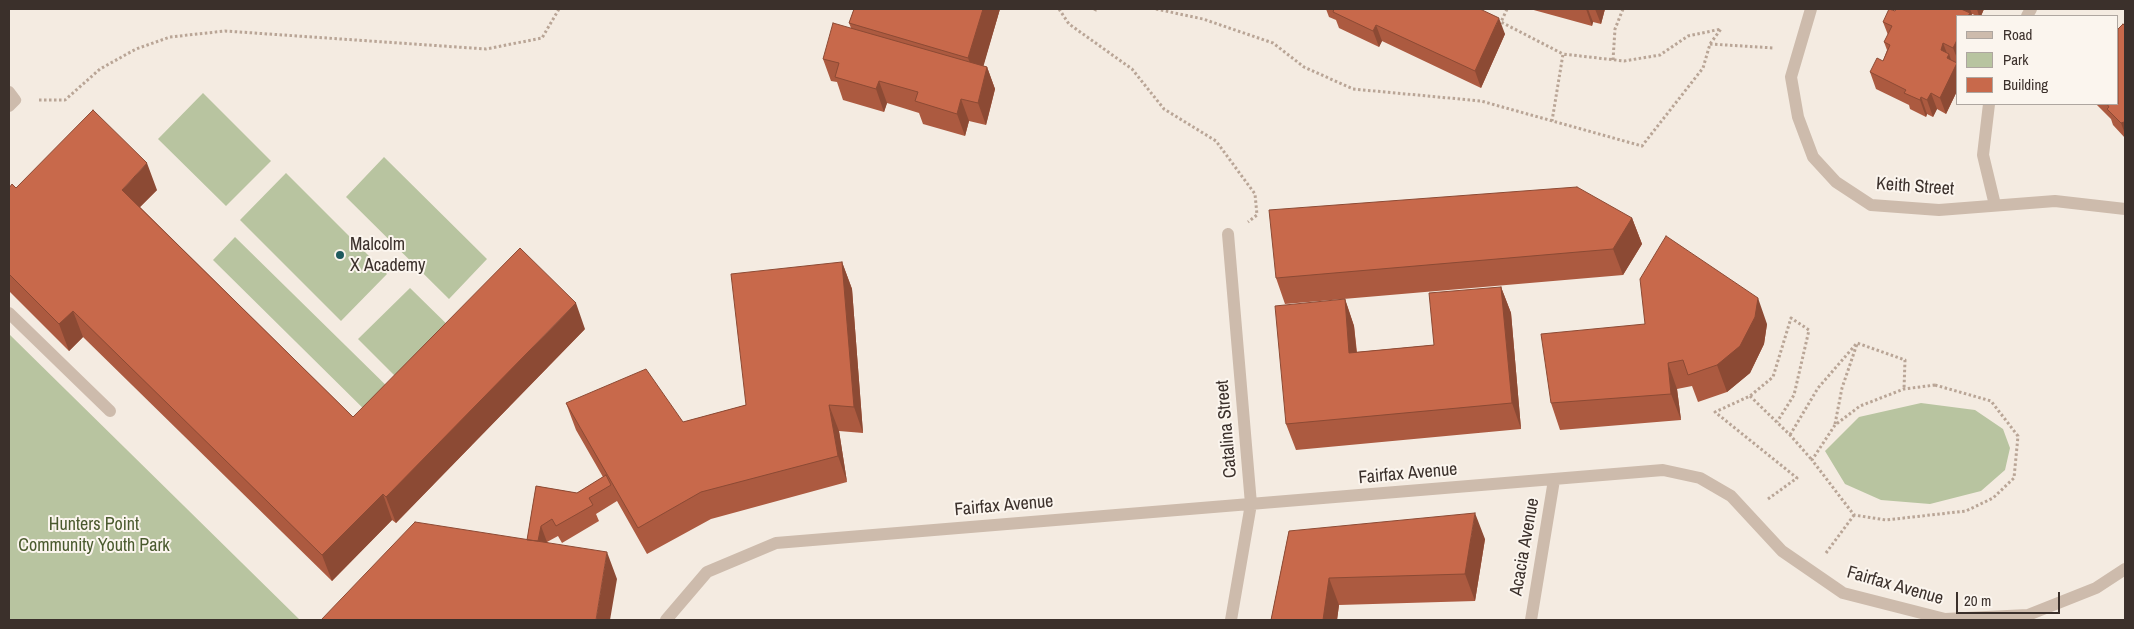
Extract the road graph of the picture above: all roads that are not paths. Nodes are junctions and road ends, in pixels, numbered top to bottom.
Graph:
1 (1811, 9) edge
2 (1989, 105) edge
3 (1995, 205) junction
4 (2125, 209) edge
5 (1228, 234) road end
6 (9, 313) edge
7 (110, 411) dead end
8 (1554, 480) junction
9 (1251, 504) junction
10 (2125, 569) edge
11 (666, 620) edge
12 (1231, 620) edge
13 (1531, 620) edge

1 - 3 street, Keith Street
2 - 3 street
3 - 4 street, Keith Street
5 - 9 street, Catalina Street
6 - 7 street
8 - 9 street, Fairfax Avenue
8 - 10 street, Fairfax Avenue
8 - 13 street, Acacia Avenue
9 - 11 street, Fairfax Avenue
9 - 12 street, Catalina Street

